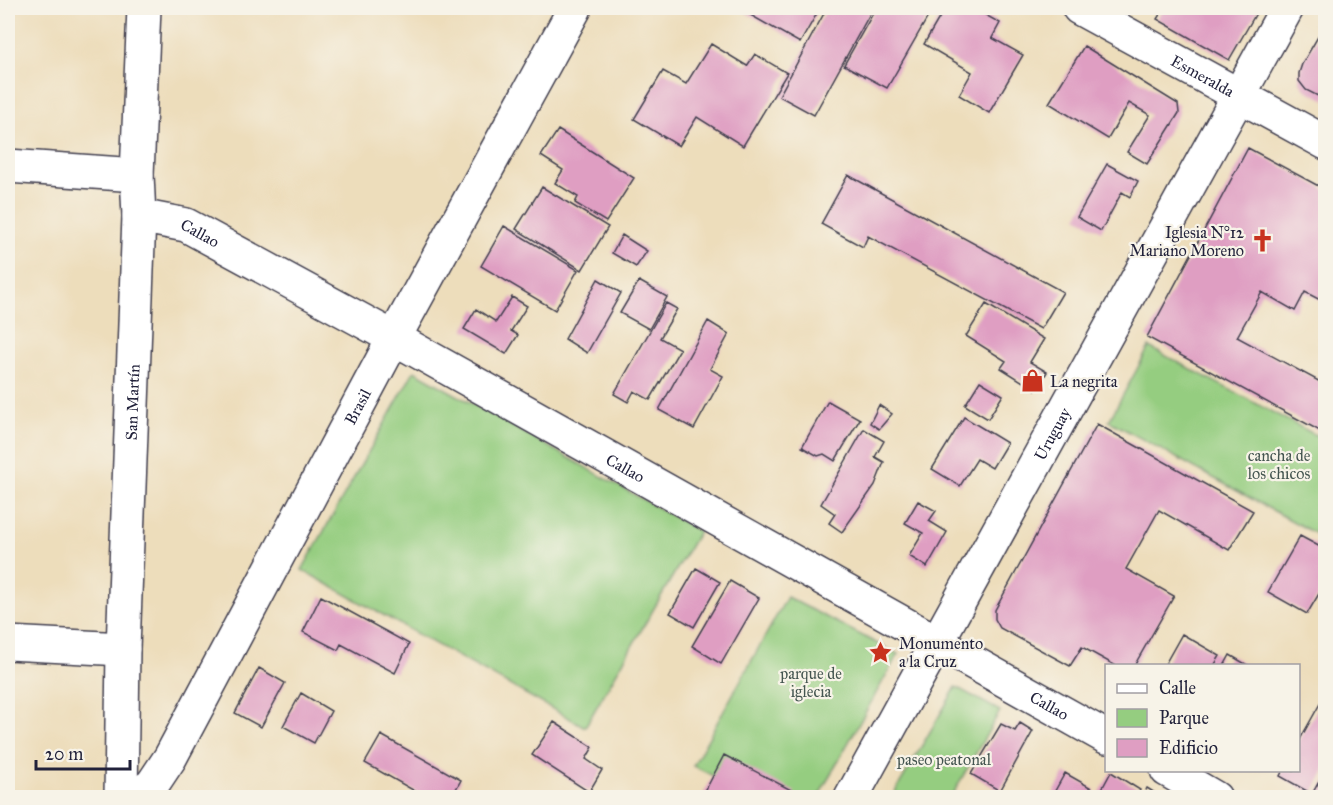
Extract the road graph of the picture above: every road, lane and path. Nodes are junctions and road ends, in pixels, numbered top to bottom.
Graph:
1 (144, 8) edge
2 (575, 8) edge
3 (1079, 8) edge
4 (1287, 8) edge
5 (1239, 94) junction
6 (1326, 143) edge
7 (8, 166) edge
8 (137, 175) junction
9 (139, 216) junction
10 (394, 338) junction
11 (937, 641) junction
12 (8, 643) edge
13 (123, 649) junction
14 (1105, 735) edge
15 (1169, 772) edge
16 (121, 798) edge
17 (134, 798) edge
18 (851, 798) edge
19 (1215, 798) edge

1 - 8 street, San Martín
2 - 10 street, Brasil
3 - 5 street, Esmeralda
4 - 5 street, Uruguay
5 - 6 street, Esmeralda
5 - 11 street, Uruguay
7 - 8 street
8 - 9 street, San Martín
9 - 10 street, Callao
9 - 13 street, San Martín
10 - 11 street, Callao
10 - 17 street, Brasil
11 - 14 street, Callao
11 - 18 street, Uruguay
12 - 13 street
13 - 16 street, San Martín
15 - 19 street

